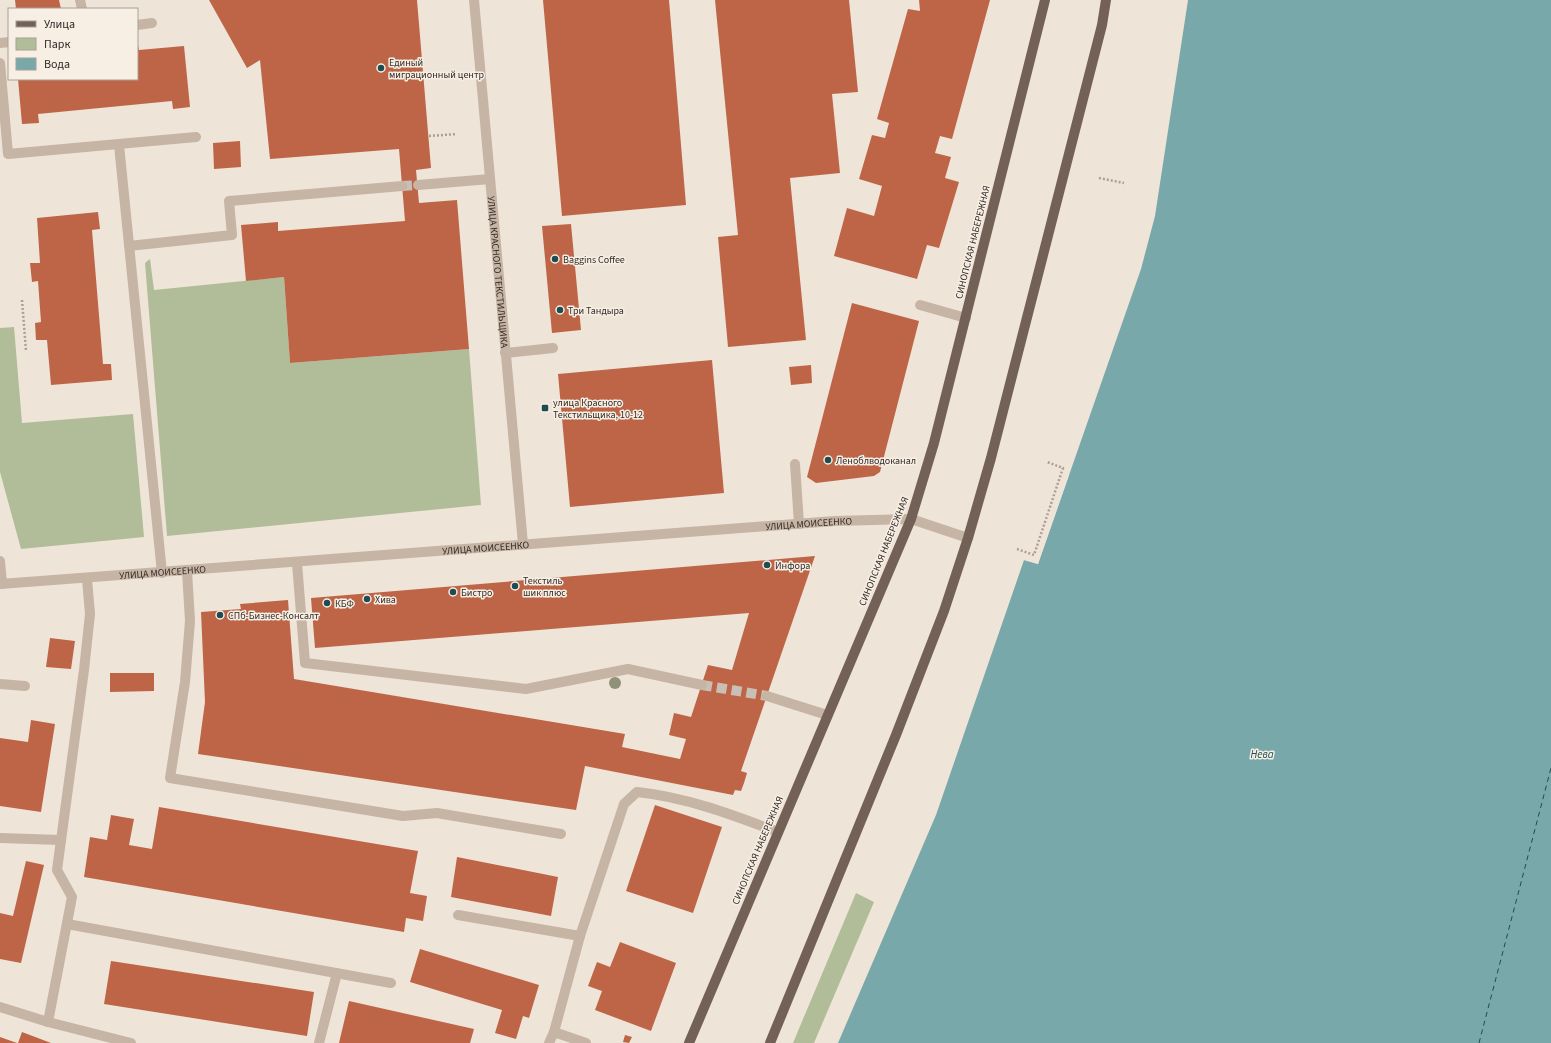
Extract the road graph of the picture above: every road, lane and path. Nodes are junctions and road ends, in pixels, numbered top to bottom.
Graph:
1 (474, 0) edge
2 (1045, 0) edge
3 (1106, 0) edge
4 (152, 23) dead end
5 (138, 25) edge
6 (0, 63) edge
7 (457, 134) dead end
8 (429, 136) dead end
9 (196, 137) dead end
10 (119, 144) junction
11 (490, 178) junction
12 (1099, 178) dead end
13 (1124, 183) dead end
14 (418, 185) tunnel mouth
15 (402, 186) tunnel mouth
16 (129, 246) junction
17 (22, 300) dead end
18 (920, 306) dead end
19 (966, 318) junction
20 (553, 348) dead end
21 (26, 351) dead end
22 (505, 353) junction
23 (1047, 462) dead end
24 (794, 464) dead end
25 (911, 519) junction
26 (799, 524) junction
27 (968, 538) junction
28 (522, 544) junction
29 (1017, 549) dead end
30 (0, 561) edge
31 (297, 563) junction
32 (187, 571) junction
33 (162, 573) junction
34 (87, 579) junction
35 (1, 584) edge
36 (0, 684) edge
37 (702, 685) tunnel mouth
38 (25, 686) dead end
39 (767, 696) tunnel mouth
40 (828, 715) junction
41 (778, 832) junction
42 (561, 834) dead end
43 (0, 838) edge
44 (61, 840) junction
45 (458, 914) dead end
46 (67, 924) junction
47 (580, 936) junction
48 (337, 973) junction
49 (391, 983) dead end
50 (0, 1006) edge
51 (48, 1022) junction
52 (554, 1032) junction
53 (131, 1043) edge
54 (319, 1043) edge
55 (549, 1043) edge
56 (586, 1043) edge
57 (689, 1043) edge
58 (770, 1043) edge

1 - 11 street, УЛИЦА КРАСНОГО ТЕКСТИЛЬЩИКА
2 - 19 main road, СИНОПСКАЯ НАБЕРЕЖНАЯ
3 - 27 main road
4 - 5 street
6 - 10 street
7 - 8 path
9 - 10 street
10 - 16 street
11 - 14 street
11 - 22 street, УЛИЦА КРАСНОГО ТЕКСТИЛЬЩИКА
12 - 13 path
15 - 16 street
16 - 33 street
17 - 21 path
18 - 19 street
19 - 25 main road, СИНОПСКАЯ НАБЕРЕЖНАЯ
20 - 22 street
22 - 28 street, УЛИЦА КРАСНОГО ТЕКСТИЛЬЩИКА
23 - 29 path
24 - 26 street
25 - 26 street, УЛИЦА МОИСЕЕНКО
25 - 27 street, УЛИЦА МОИСЕЕНКО
25 - 40 main road, СИНОПСКАЯ НАБЕРЕЖНАЯ
26 - 28 street, УЛИЦА МОИСЕЕНКО
27 - 58 main road
28 - 31 street, УЛИЦА МОИСЕЕНКО
30 - 35 street
31 - 32 street, УЛИЦА МОИСЕЕНКО
31 - 37 street
32 - 33 street, УЛИЦА МОИСЕЕНКО
32 - 42 street
33 - 34 street, УЛИЦА МОИСЕЕНКО
34 - 35 street, УЛИЦА МОИСЕЕНКО
34 - 44 street
36 - 38 street
39 - 40 street
40 - 41 main road, СИНОПСКАЯ НАБЕРЕЖНАЯ
41 - 47 street
41 - 57 main road, СИНОПСКАЯ НАБЕРЕЖНАЯ
43 - 44 street
44 - 46 street
45 - 47 street
46 - 48 street
46 - 51 street
47 - 52 street
48 - 49 street
48 - 54 street
50 - 51 street
51 - 53 street
52 - 55 street
52 - 56 street

